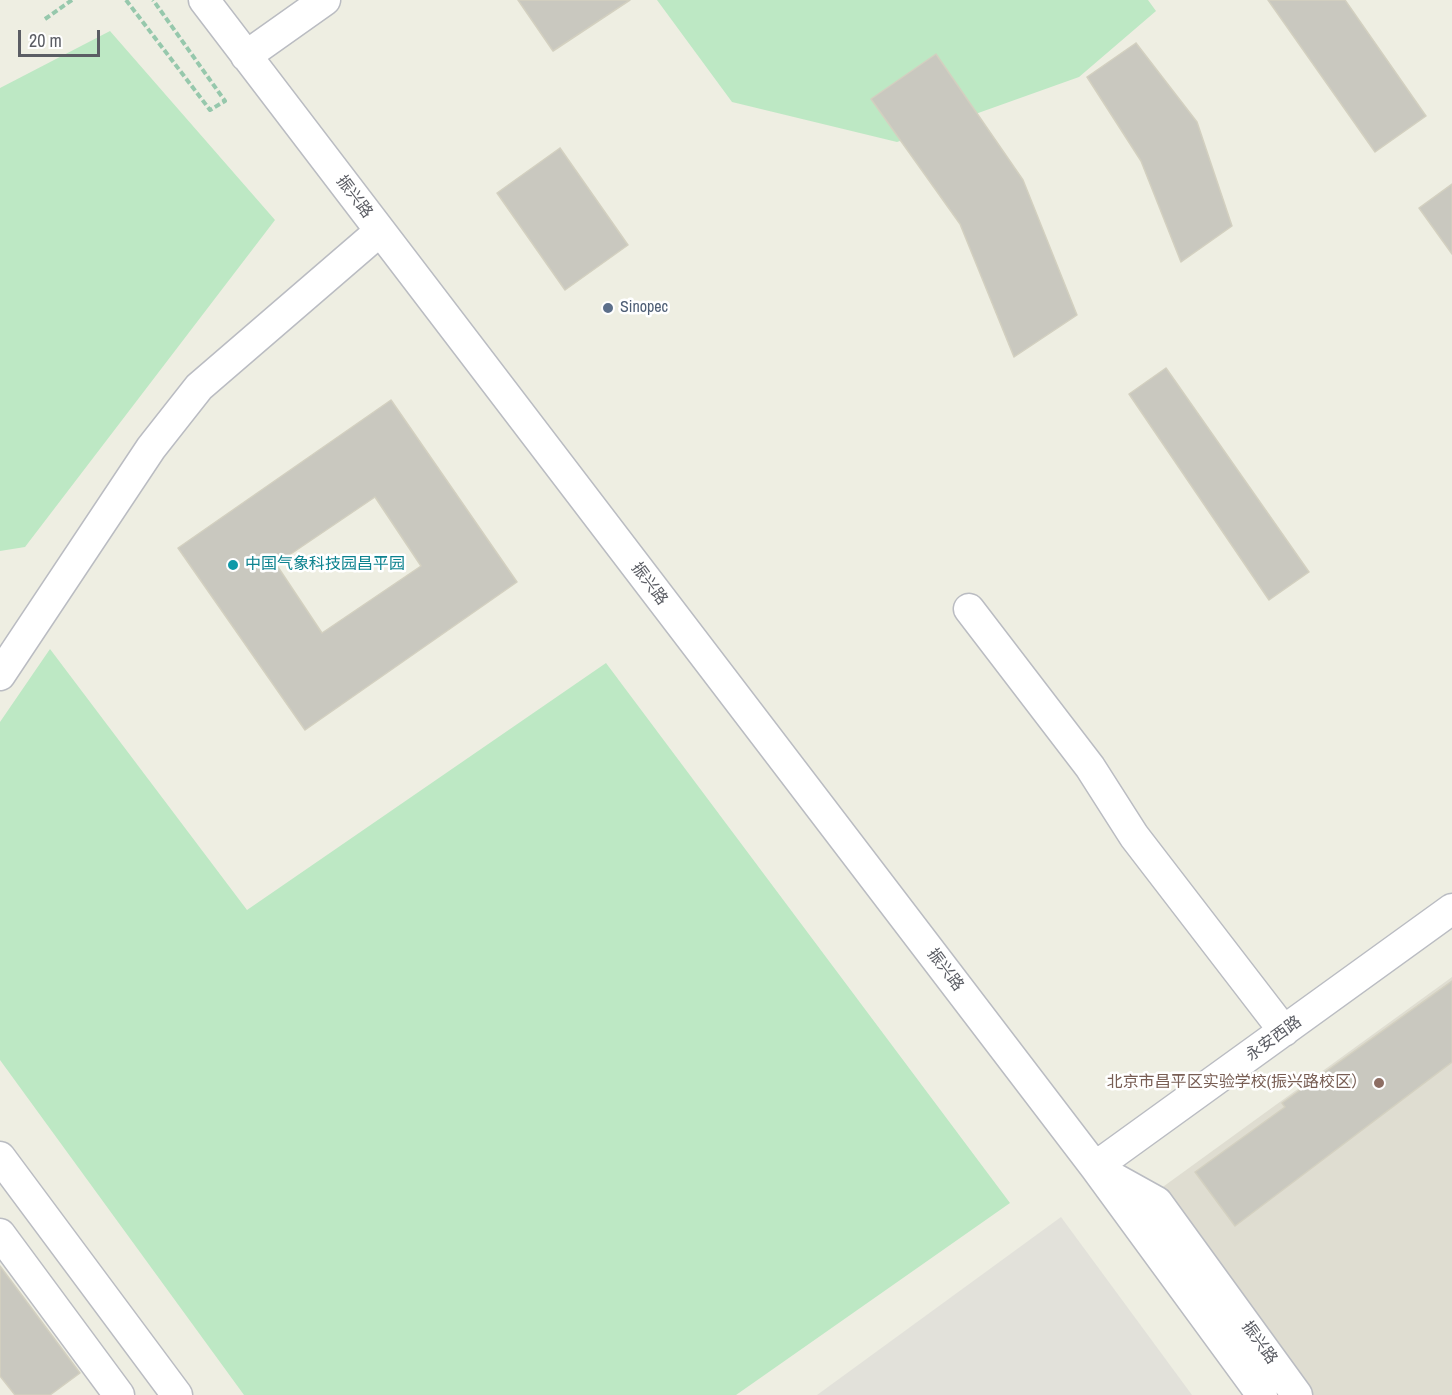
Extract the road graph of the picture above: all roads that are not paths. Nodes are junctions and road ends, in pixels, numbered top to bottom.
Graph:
1 (204, 0) edge
2 (325, 0) edge
3 (246, 56) junction
4 (380, 231) junction
5 (969, 609) dead end
6 (0, 675) edge
7 (1452, 909) edge
8 (1284, 1031) junction
9 (0, 1157) edge
10 (1095, 1167) junction
11 (0, 1234) edge
12 (156, 1367) junction
13 (119, 1395) edge
14 (127, 1395) edge
15 (177, 1395) edge
16 (1262, 1395) edge
17 (1297, 1395) edge

1 - 3 street, 振兴路
2 - 3 street
3 - 4 street, 振兴路
4 - 6 street
4 - 10 street, 振兴路
5 - 8 street
7 - 8 street, 永安西路
8 - 10 street, 永安西路
9 - 12 street
10 - 16 street, 振兴路
10 - 17 street, 振兴路
11 - 13 street
12 - 14 street
12 - 15 street

